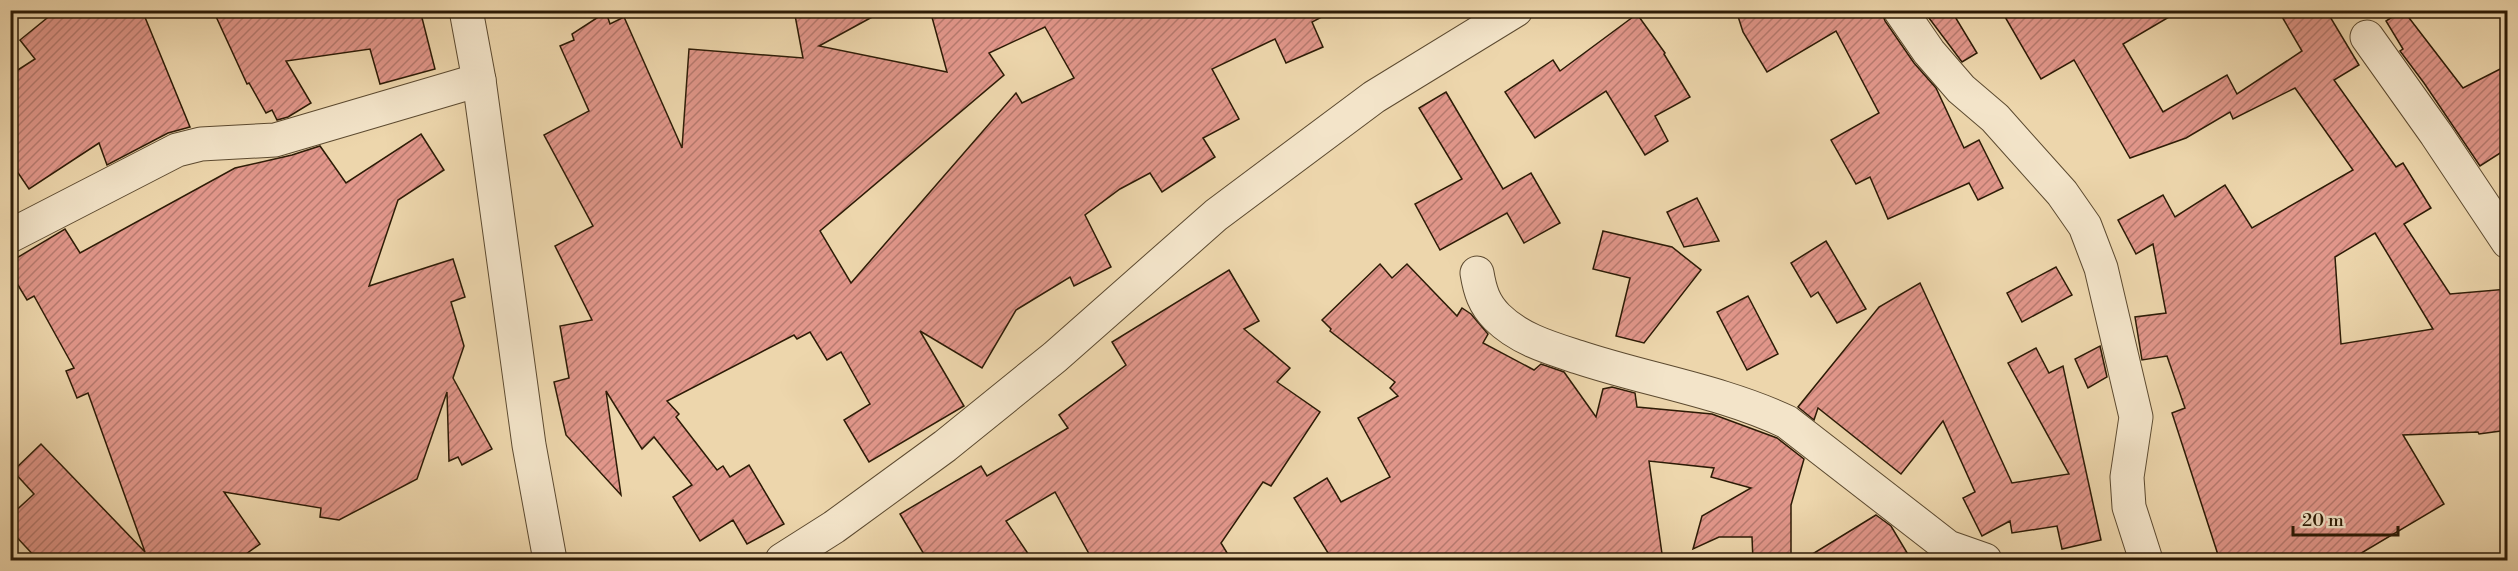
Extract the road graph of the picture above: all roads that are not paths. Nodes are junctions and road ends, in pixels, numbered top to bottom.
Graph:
1 (466, 10) edge
2 (1516, 10) edge
3 (1900, 10) edge
4 (2367, 37) dead end
5 (479, 80) junction
6 (10, 236) edge
7 (2508, 242) edge
8 (1478, 273) dead end
9 (550, 561) edge
10 (782, 561) edge
11 (1986, 561) edge
12 (2146, 561) edge

1 - 5 street
2 - 10 street
3 - 12 street
4 - 7 street
5 - 6 street
5 - 9 street
8 - 11 street

